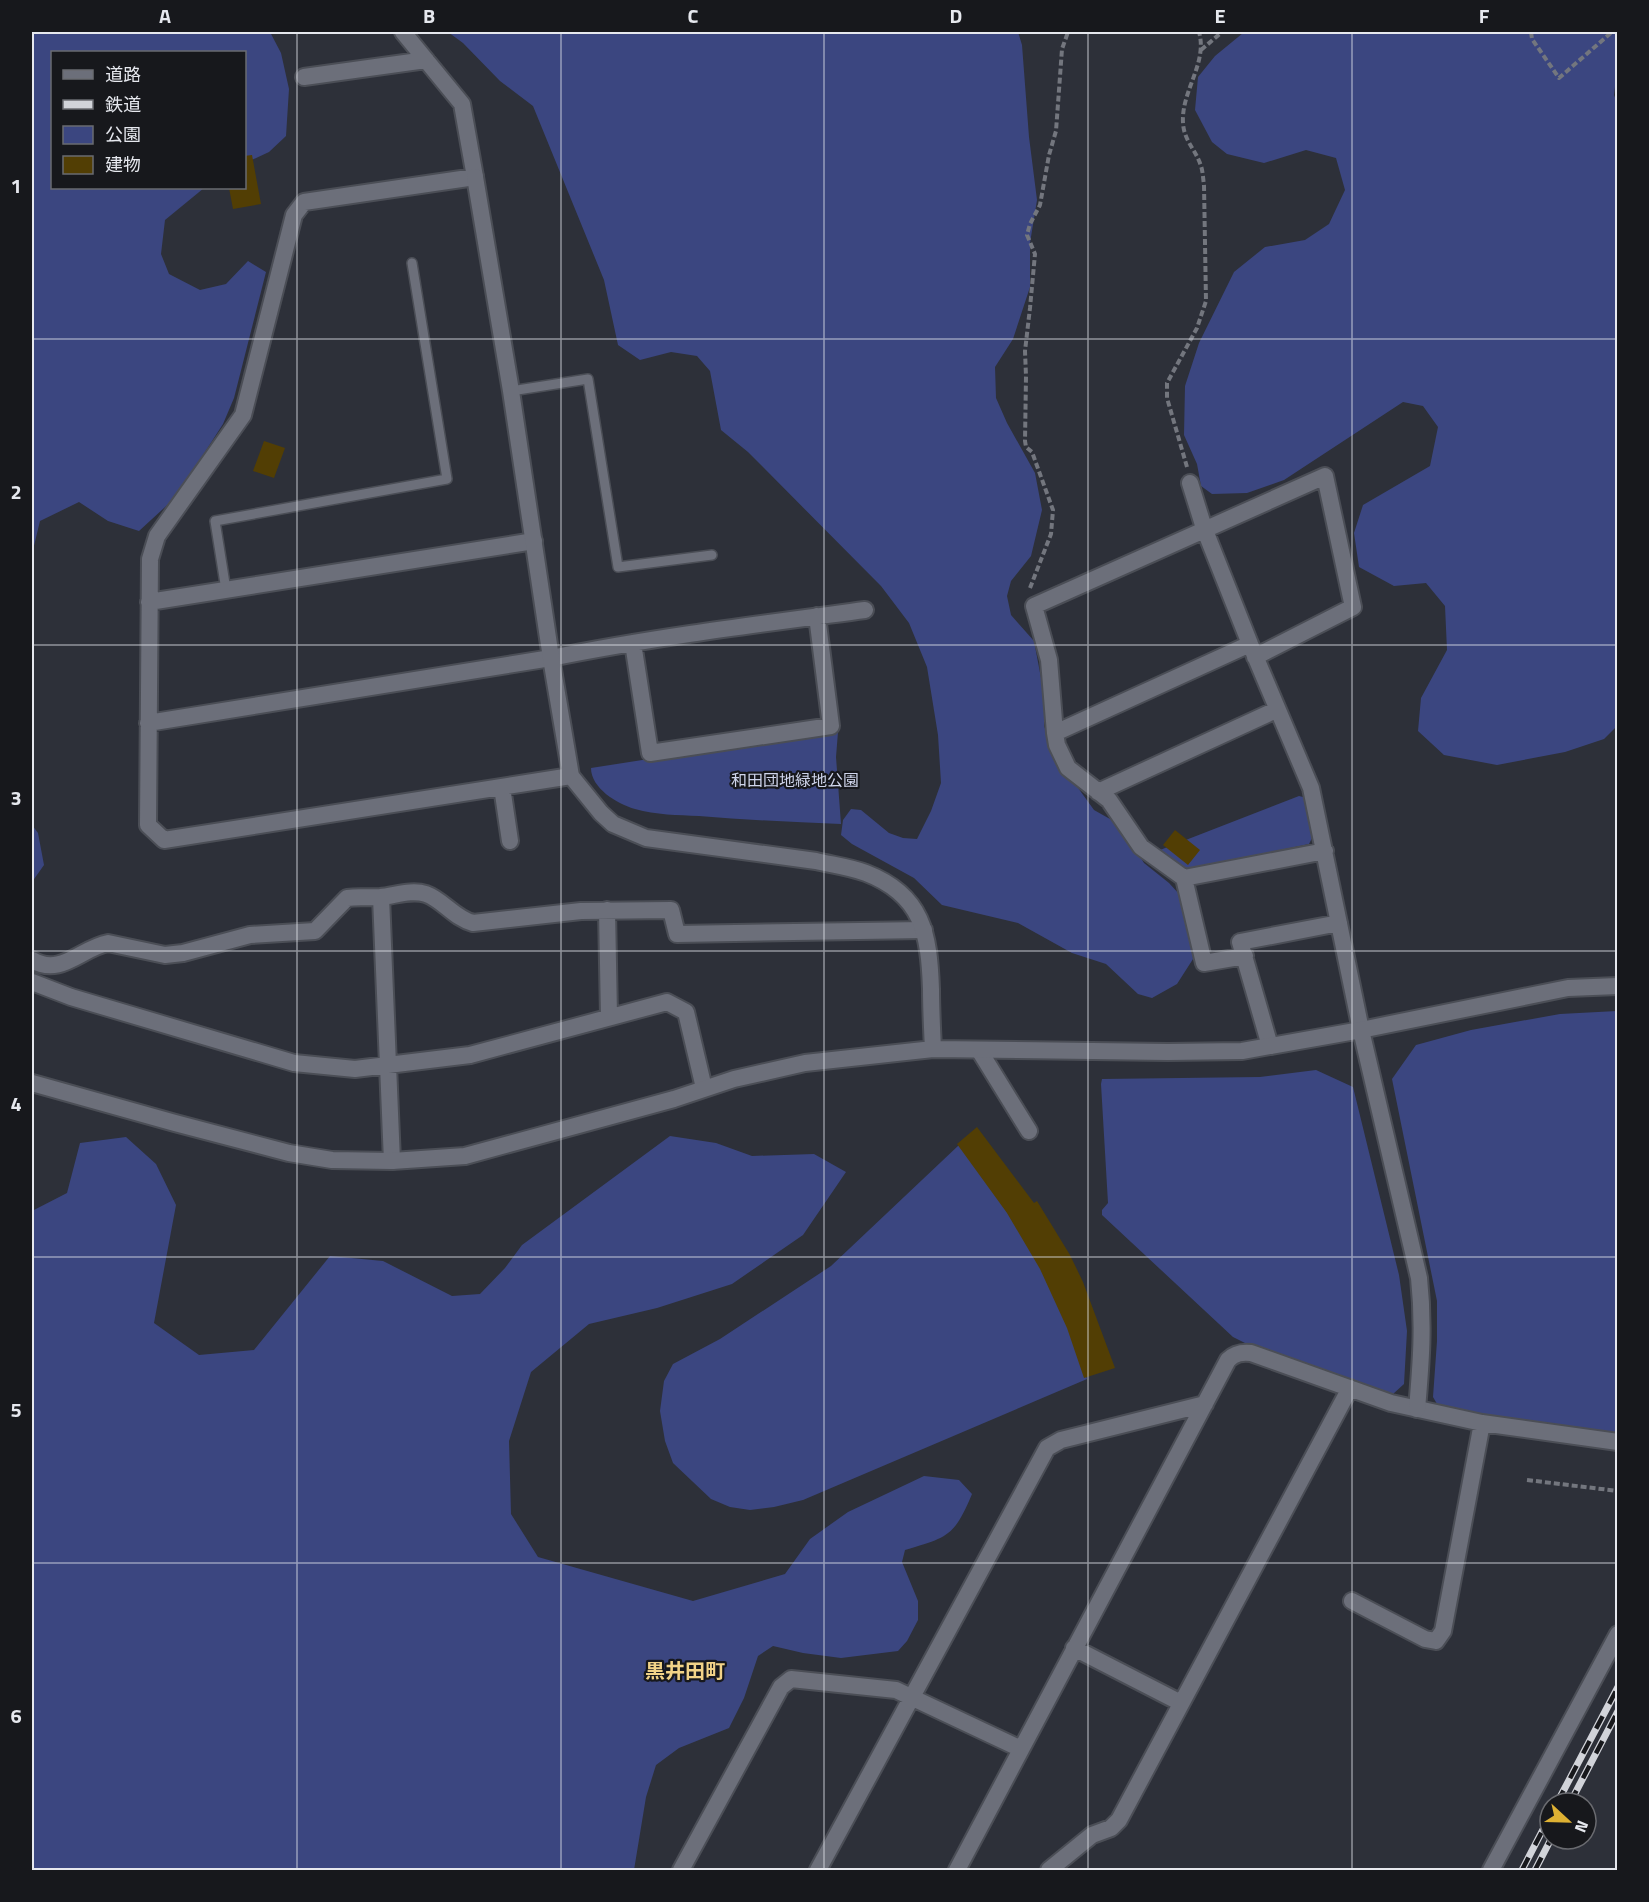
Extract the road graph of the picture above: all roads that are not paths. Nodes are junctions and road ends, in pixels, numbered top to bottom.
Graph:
1 (403, 32) edge
2 (426, 60) junction
3 (304, 76) dead end
4 (475, 177) junction
5 (412, 263) dead end
6 (511, 391) junction
7 (1190, 483) road end
8 (1204, 528) junction
9 (534, 542) junction
10 (712, 555) dead end
11 (226, 590) junction
12 (149, 602) junction
13 (865, 610) dead end
14 (817, 616) junction
15 (633, 643) junction
16 (1252, 650) junction
17 (551, 658) junction
18 (1276, 710) junction
19 (148, 723) junction
20 (1055, 733) junction
21 (571, 776) junction
22 (502, 787) junction
23 (1098, 792) junction
24 (510, 841) dead end
25 (1325, 851) junction
26 (1184, 878) junction
27 (381, 897) junction
28 (607, 910) junction
29 (1339, 923) junction
30 (924, 930) junction
31 (1245, 956) junction
32 (32, 960) edge
33 (32, 982) edge
34 (1617, 986) edge
35 (609, 1017) junction
36 (1361, 1030) junction
37 (1270, 1046) junction
38 (933, 1049) junction
39 (979, 1050) junction
40 (388, 1065) junction
41 (32, 1083) edge
42 (704, 1089) junction
43 (1029, 1131) dead end
44 (392, 1161) junction
45 (1350, 1388) junction
46 (1205, 1404) junction
47 (1417, 1409) junction
48 (1482, 1423) junction
49 (1617, 1442) edge
50 (1352, 1601) dead end
51 (1617, 1634) edge
52 (1074, 1648) junction
53 (912, 1697) junction
54 (1181, 1703) junction
55 (1021, 1749) junction
56 (681, 1870) edge
57 (818, 1870) edge
58 (957, 1870) edge
59 (1049, 1870) edge
60 (1491, 1870) edge

1 - 2 street
2 - 3 street
2 - 4 street
4 - 6 street
4 - 12 street
5 - 11 lane
6 - 9 street
6 - 10 lane
7 - 8 street
8 - 16 street
8 - 16 street
8 - 20 street
9 - 11 street
9 - 17 street
11 - 12 street
12 - 19 street
13 - 14 street
14 - 15 street
14 - 15 street
15 - 17 street
16 - 18 street
16 - 20 street
17 - 19 street
17 - 21 street
18 - 23 street
18 - 25 street
19 - 22 street
20 - 23 street
21 - 22 street
21 - 30 street
22 - 24 street
23 - 26 street
25 - 26 street
25 - 29 street
26 - 31 street
27 - 28 street
27 - 32 street
27 - 40 street
28 - 30 street
28 - 35 street
29 - 31 street
29 - 36 street
30 - 38 street
31 - 37 street
33 - 40 street
34 - 36 street
35 - 40 street
35 - 42 street
36 - 37 street
36 - 47 street
37 - 39 street
38 - 39 street
38 - 42 street
39 - 43 street
40 - 44 street
41 - 44 street
42 - 44 street
45 - 46 street
45 - 47 street
45 - 54 street
46 - 52 street
46 - 53 street
47 - 48 street
48 - 49 street
48 - 50 street
51 - 60 street
52 - 54 street
52 - 55 street
53 - 55 street
53 - 56 street
53 - 57 street
54 - 59 street
55 - 58 street

